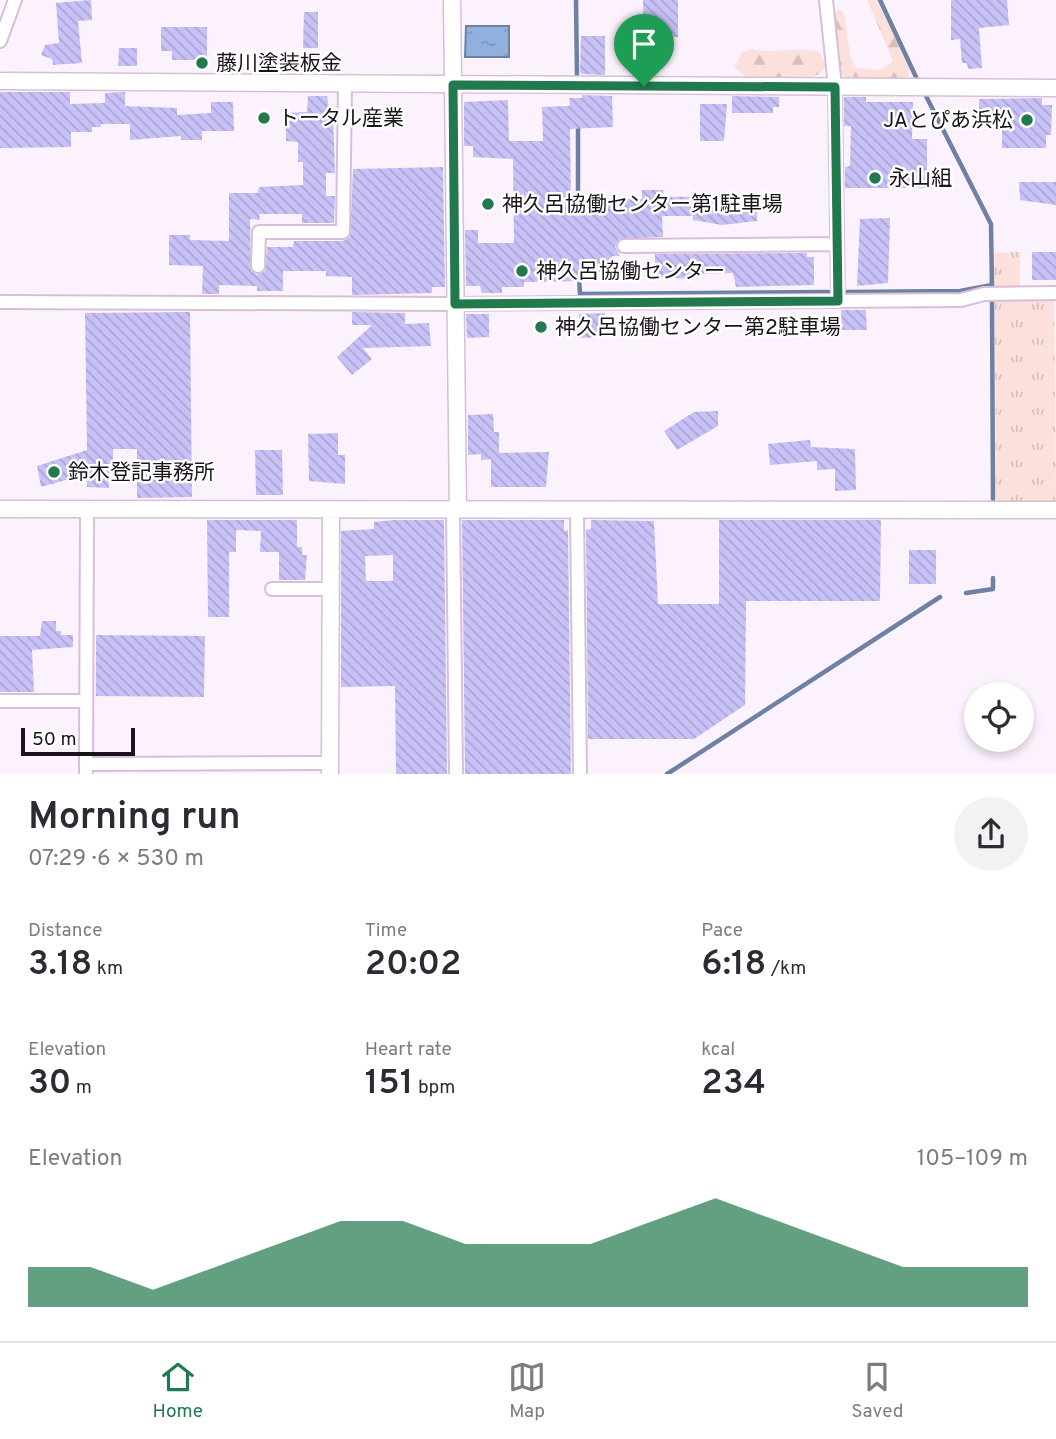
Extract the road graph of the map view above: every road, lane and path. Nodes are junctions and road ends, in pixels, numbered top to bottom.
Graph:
1 (15, 0) edge
2 (452, 0) edge
3 (827, 0) edge
4 (0, 41) edge
5 (0, 81) edge
6 (345, 84) junction
7 (453, 85) junction
8 (835, 87) junction
9 (1056, 88) edge
10 (837, 244) junction
11 (624, 246) dead end
12 (258, 266) dead end
13 (1056, 293) edge
14 (838, 301) junction
15 (0, 302) edge
16 (455, 304) junction
17 (0, 509) edge
18 (87, 509) junction
19 (331, 510) junction
20 (455, 510) junction
21 (577, 510) junction
22 (1056, 510) edge
23 (272, 589) dead end
24 (331, 589) junction
25 (0, 701) edge
26 (86, 701) junction
27 (330, 768) edge
28 (86, 769) edge
29 (456, 774) edge
30 (580, 774) edge

1 - 4 street
2 - 7 street
3 - 8 street
5 - 6 street
6 - 7 street
6 - 12 street
7 - 8 street
7 - 16 street
8 - 9 street
8 - 10 street
10 - 11 street
10 - 14 street
13 - 14 street
14 - 16 street
15 - 16 street
16 - 20 street
17 - 18 street
18 - 19 street
18 - 26 street
19 - 20 street
19 - 24 street
20 - 21 street
20 - 29 street
21 - 22 street
21 - 30 street
23 - 24 street
24 - 27 street
25 - 26 street
26 - 28 street
27 - 28 street

